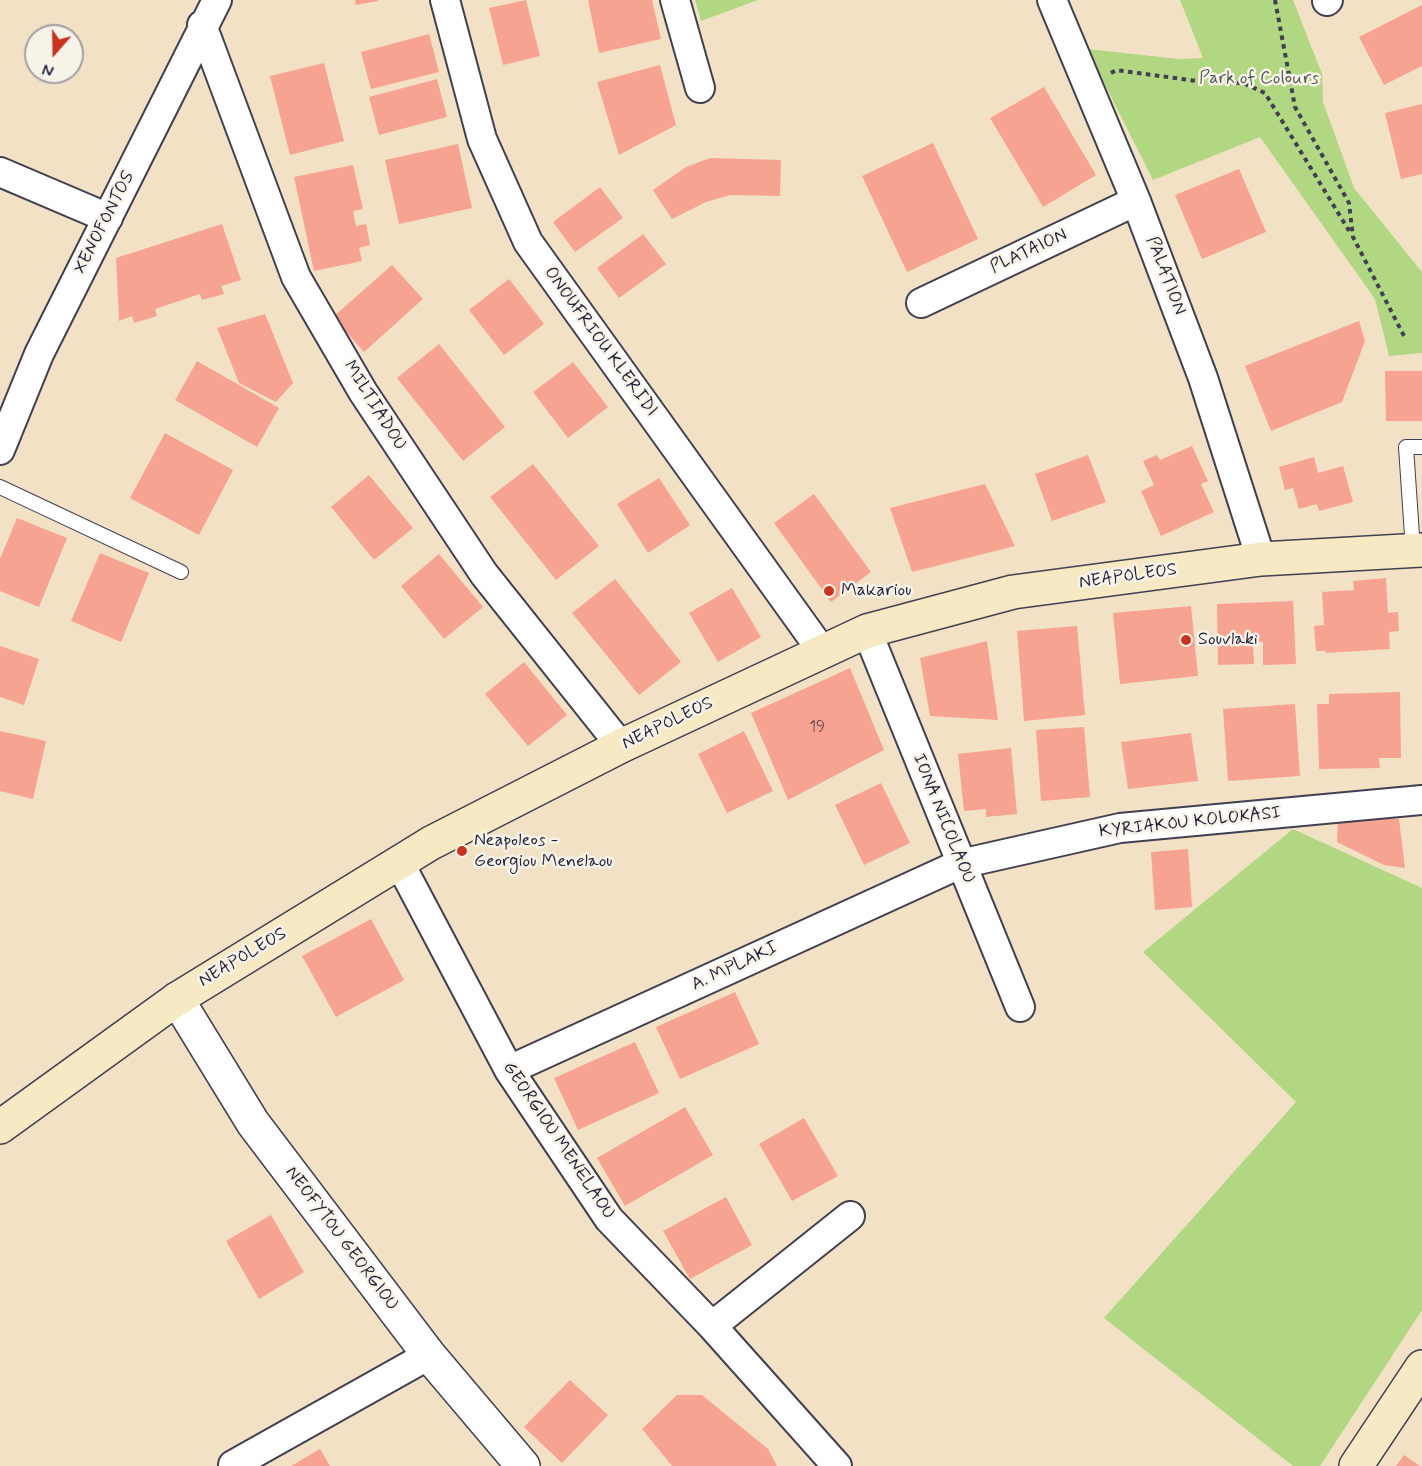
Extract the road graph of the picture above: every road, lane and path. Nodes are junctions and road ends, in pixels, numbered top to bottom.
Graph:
1 (217, 0) edge
2 (445, 0) edge
3 (675, 0) edge
4 (1052, 0) edge
5 (1275, 0) edge
6 (202, 25) junction
7 (1088, 86) junction
8 (700, 88) dead end
9 (0, 172) edge
10 (1136, 201) junction
11 (108, 218) junction
12 (1353, 237) junction
13 (921, 303) dead end
14 (1404, 336) dead end
15 (1422, 447) edge
16 (0, 450) edge
17 (0, 487) edge
18 (1417, 550) edge
19 (1261, 559) junction
20 (181, 572) dead end
21 (867, 631) junction
22 (822, 651) junction
23 (621, 746) junction
24 (1422, 800) edge
25 (399, 862) junction
26 (960, 864) junction
27 (177, 999) junction
28 (1020, 1007) dead end
29 (509, 1070) junction
30 (0, 1126) edge
31 (850, 1216) dead end
32 (712, 1326) junction
33 (429, 1355) junction
34 (1422, 1367) edge
35 (233, 1465) edge
36 (523, 1466) edge
37 (837, 1466) edge
38 (1356, 1466) edge

1 - 6 street, XENOFONTOS
2 - 22 street, ONOUFRIOU KLERIDI
3 - 8 street
4 - 7 street, PALATION
5 - 12 path
6 - 11 street, XENOFONTOS
6 - 23 street, MILTIADOU
7 - 10 street, PALATION
7 - 12 path
9 - 11 street
10 - 13 street, PLATAION
10 - 19 street, PALATION
11 - 16 street, XENOFONTOS
12 - 14 path
15 - 18 lane
17 - 20 lane
18 - 19 main road, NEAPOLEOS
19 - 21 main road, NEAPOLEOS
21 - 22 main road, NEAPOLEOS
21 - 26 street, IONA NICOLAOU
22 - 23 main road, NEAPOLEOS
23 - 25 main road, NEAPOLEOS
24 - 26 street, KYRIAKOU KOLOKASI
25 - 27 main road, NEAPOLEOS
25 - 29 street, GEORGIOU MENELAOU
26 - 28 street, IONA NICOLAOU
26 - 29 street, A. MPLAKI
27 - 30 main road, NEAPOLEOS
27 - 33 street, NEOFYTOU GEORGIOU
29 - 32 street, GEORGIOU MENELAOU
31 - 32 street
32 - 37 street, GEORGIOU MENELAOU
33 - 35 street
33 - 36 street, NEOFYTOU GEORGIOU
34 - 38 main road

